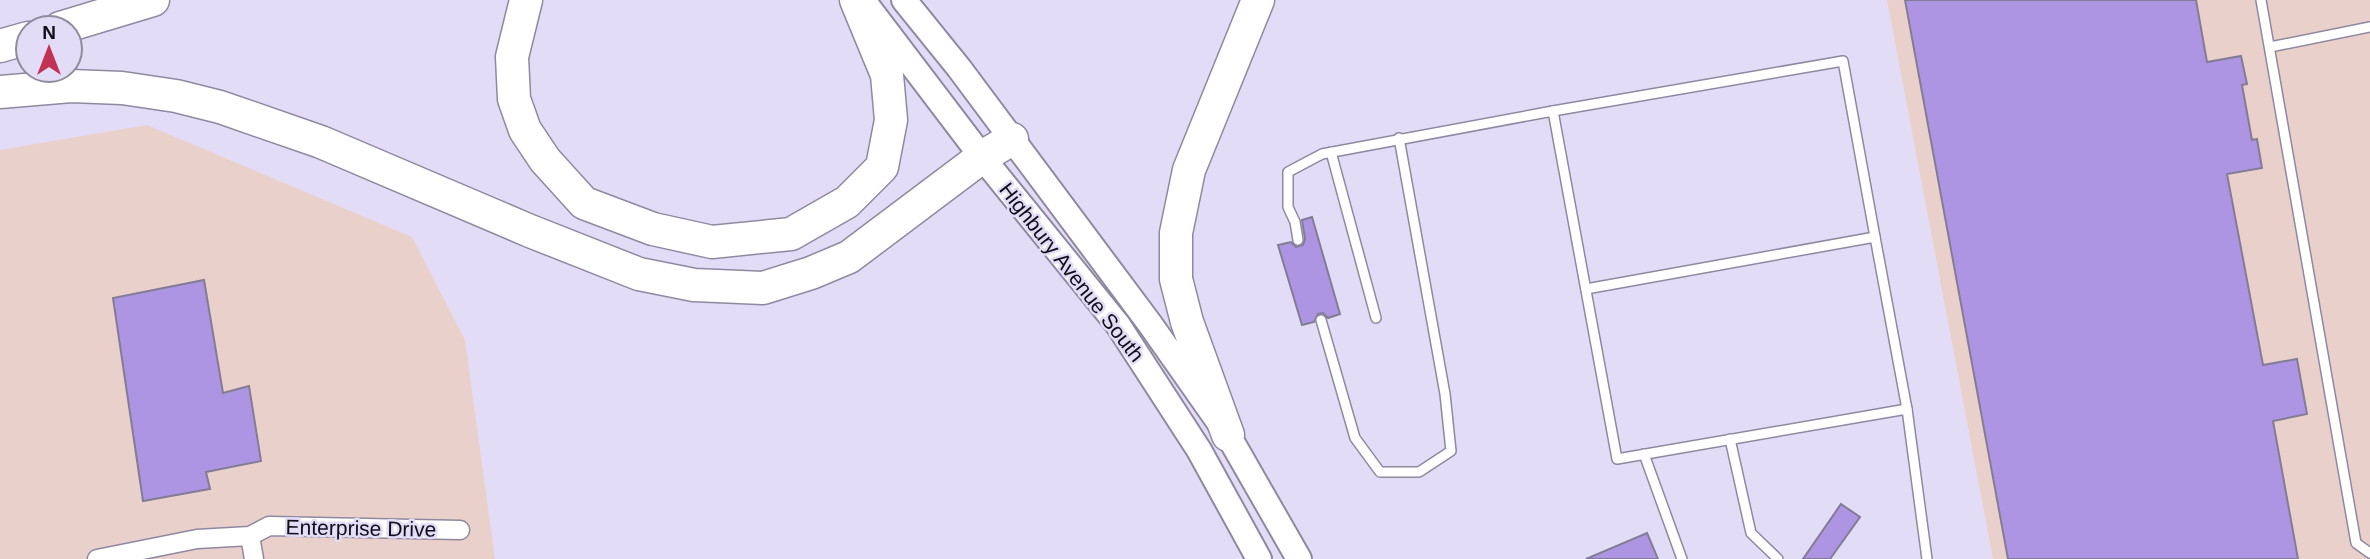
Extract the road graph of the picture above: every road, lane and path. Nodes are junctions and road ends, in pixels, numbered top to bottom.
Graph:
1 (153, 0) edge
2 (526, 0) edge
3 (856, 0) edge
4 (862, 0) edge
5 (904, 0) edge
6 (1258, 0) edge
7 (2262, 0) edge
8 (84, 21) edge
9 (2370, 27) edge
10 (2270, 47) junction
11 (0, 92) edge
12 (1553, 111) junction
13 (1399, 138) junction
14 (1012, 139) junction
15 (1331, 152) junction
16 (982, 157) junction
17 (1875, 237) junction
18 (1297, 240) dead end
19 (1586, 289) junction
20 (1376, 318) dead end
21 (1321, 320) dead end
22 (1907, 409) junction
23 (1228, 435) junction
24 (1730, 439) junction
25 (1644, 454) junction
26 (460, 530) dead end
27 (250, 536) junction
28 (2370, 553) edge
29 (97, 559) edge
30 (254, 559) edge
31 (1259, 559) edge
32 (1299, 559) edge
33 (1682, 559) edge
34 (1778, 559) edge
35 (1927, 559) edge

1 - 8 highway
2 - 3 highway
4 - 16 main road, Highbury Avenue South
5 - 14 main road, Highbury Avenue South
6 - 23 highway
7 - 10 lane
9 - 10 lane
10 - 28 lane
11 - 16 highway
12 - 13 lane
12 - 17 lane
12 - 19 lane
13 - 15 lane
13 - 21 lane
14 - 16 highway
14 - 23 main road, Highbury Avenue South
15 - 18 lane
15 - 20 lane
16 - 31 main road, Highbury Avenue South
17 - 19 lane
17 - 22 lane
19 - 25 lane
22 - 24 lane
22 - 35 lane
23 - 32 main road, Highbury Avenue South
24 - 25 lane
24 - 34 lane
25 - 33 lane
26 - 27 street, Enterprise Drive
27 - 29 street, Enterprise Drive
27 - 30 street

